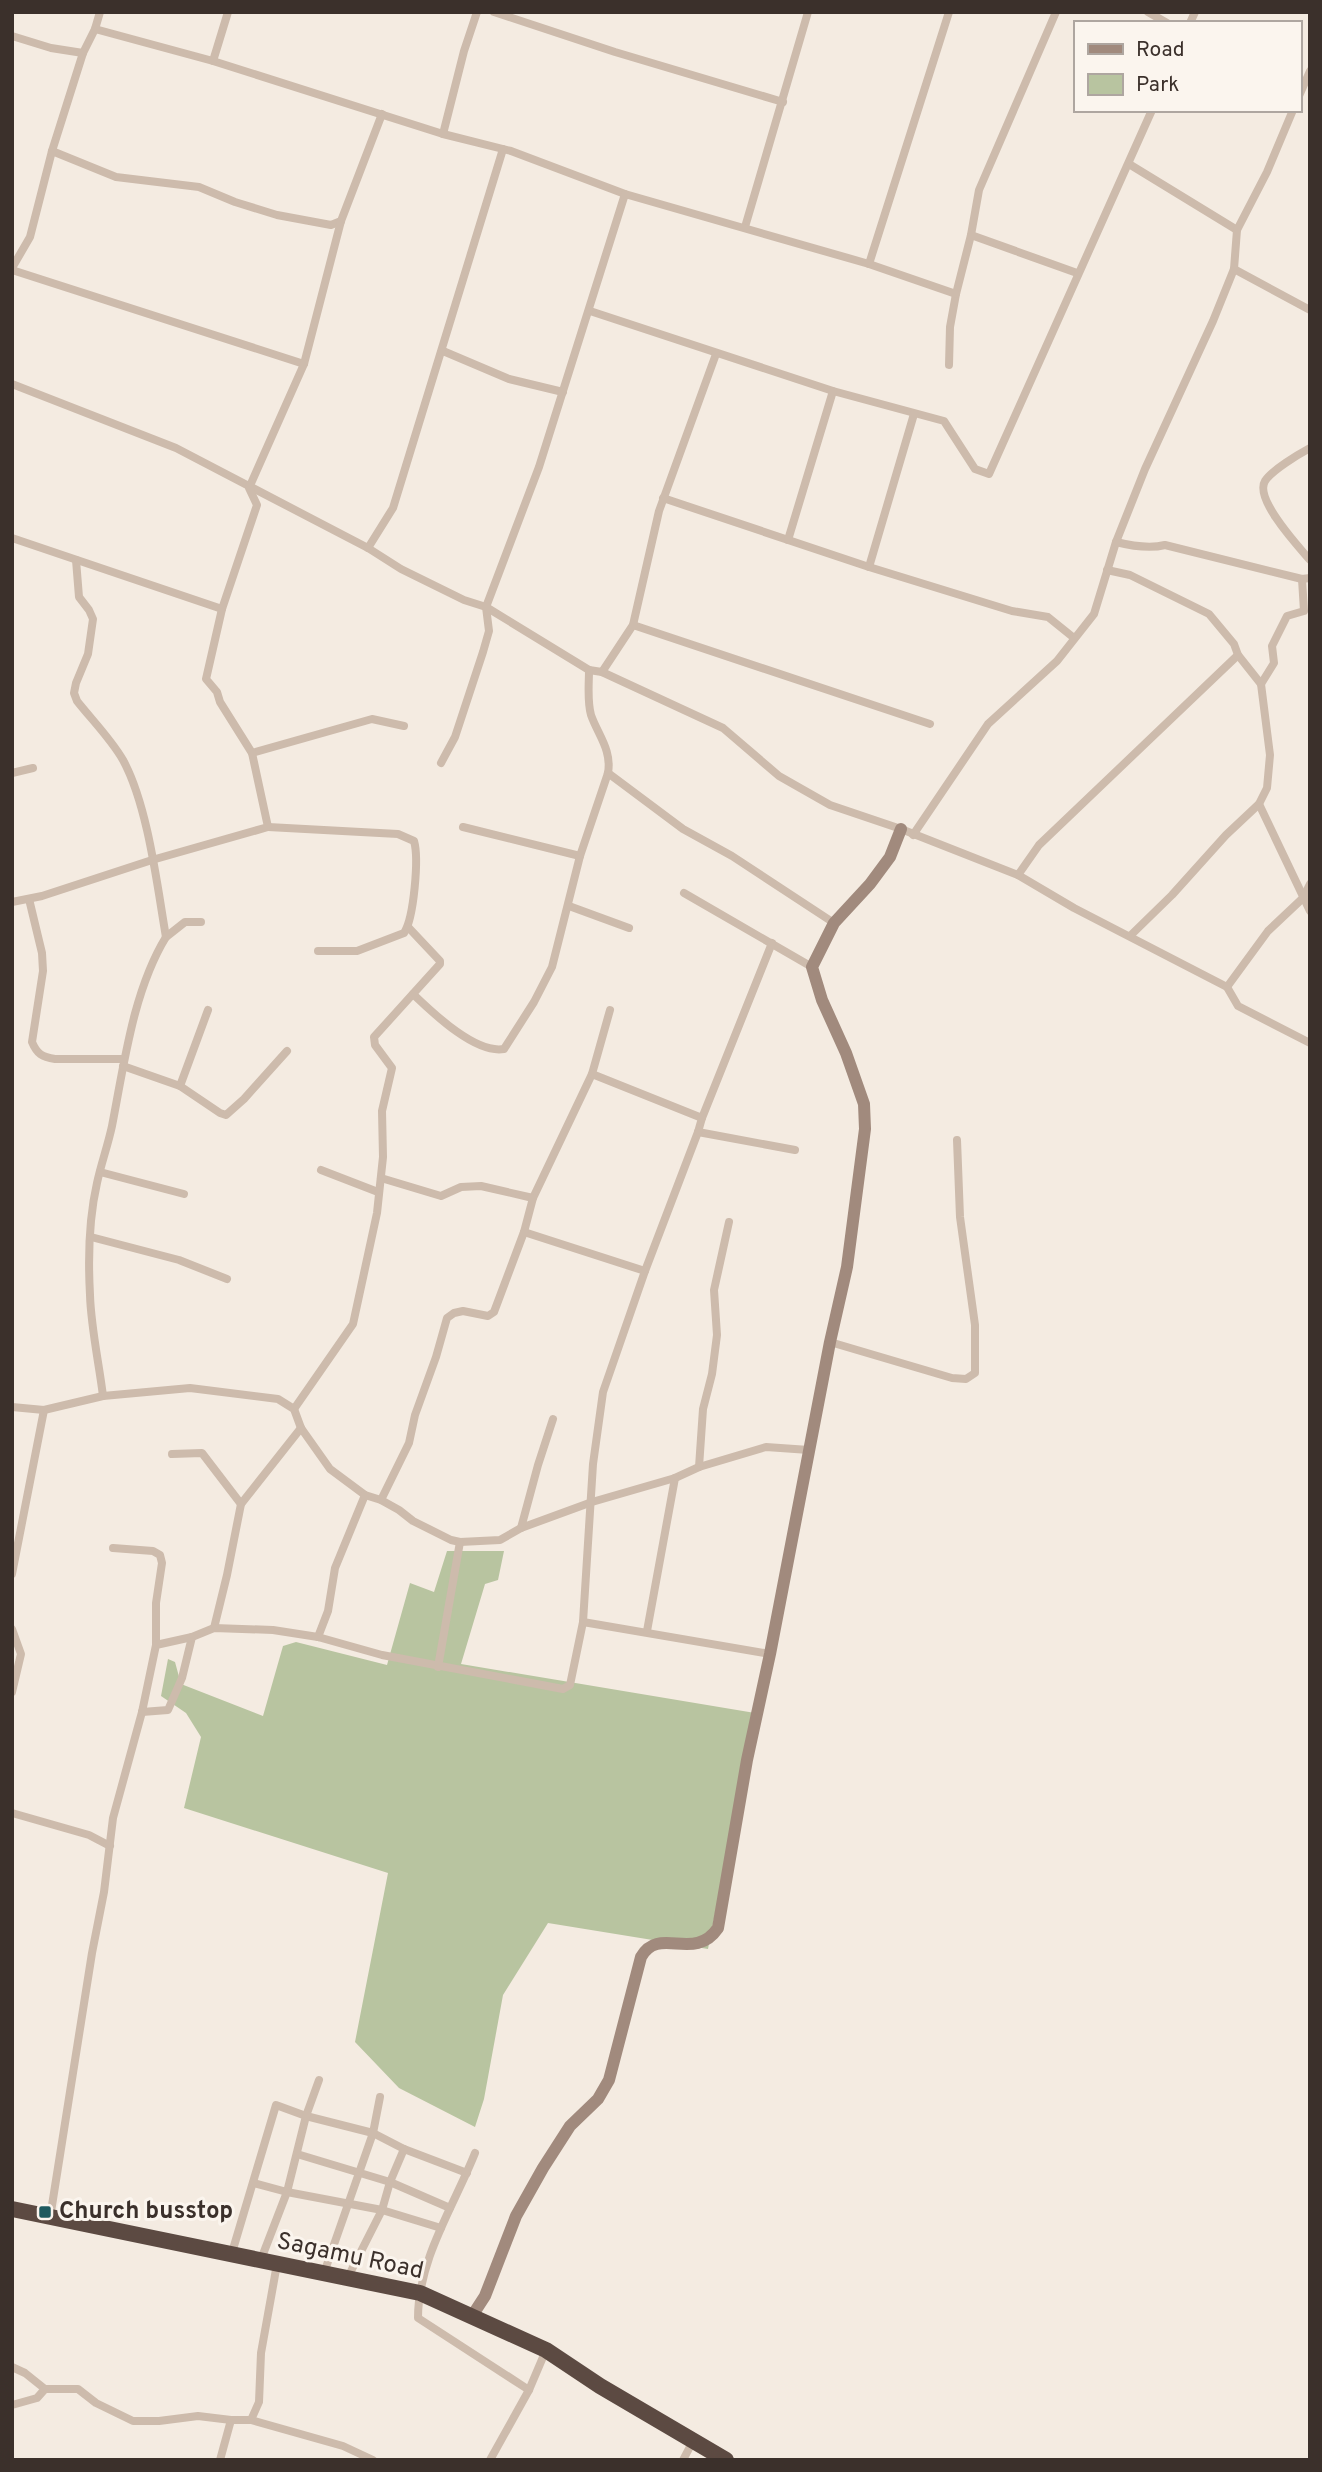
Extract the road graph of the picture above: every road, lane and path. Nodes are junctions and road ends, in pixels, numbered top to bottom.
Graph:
1 (100, 12) edge
2 (228, 12) edge
3 (477, 12) edge
4 (494, 12) edge
5 (808, 12) edge
6 (949, 12) edge
7 (1056, 12) edge
8 (1148, 12) edge
9 (1164, 21) edge
10 (96, 29) junction
11 (12, 36) edge
12 (83, 53) junction
13 (213, 61) junction
14 (1310, 71) edge
15 (1301, 91) edge
16 (783, 102) junction
17 (1151, 112) edge
18 (1292, 112) edge
19 (382, 114) junction
20 (443, 134) junction
21 (503, 149) junction
22 (52, 151) junction
23 (1129, 164) junction
24 (625, 194) junction
25 (341, 221) junction
26 (745, 227) junction
27 (1237, 230) junction
28 (971, 235) junction
29 (869, 264) junction
30 (12, 269) edge
31 (1234, 269) junction
32 (1077, 273) junction
33 (956, 293) junction
34 (1310, 310) edge
35 (590, 311) junction
36 (443, 351) junction
37 (716, 354) junction
38 (304, 364) junction
39 (949, 365) dead end
40 (12, 384) edge
41 (833, 391) junction
42 (563, 392) junction
43 (914, 414) junction
44 (1310, 448) edge
45 (249, 488) junction
46 (663, 498) junction
47 (12, 538) edge
48 (788, 540) junction
49 (1116, 542) junction
50 (368, 548) junction
51 (76, 560) junction
52 (1310, 560) edge
53 (869, 567) junction
54 (1107, 570) junction
55 (1306, 578) edge
56 (486, 607) junction
57 (222, 609) junction
58 (633, 625) junction
59 (1074, 638) junction
60 (1238, 655) junction
61 (589, 670) junction
62 (601, 672) junction
63 (1261, 684) junction
64 (930, 724) dead end
65 (404, 726) dead end
66 (251, 752) junction
67 (441, 763) dead end
68 (33, 768) dead end
69 (12, 773) edge
70 (608, 773) junction
71 (1259, 804) junction
72 (268, 827) junction
73 (463, 827) dead end
74 (907, 832) junction
75 (580, 856) junction
76 (152, 860) junction
77 (1018, 875) junction
78 (1310, 884) edge
79 (684, 893) dead end
80 (1303, 898) junction
81 (29, 899) junction
82 (12, 902) edge
83 (569, 906) junction
84 (1310, 911) edge
85 (201, 922) dead end
86 (834, 923) junction
87 (408, 927) junction
88 (629, 928) dead end
89 (1130, 936) junction
90 (166, 937) junction
91 (772, 943) junction
92 (318, 951) dead end
93 (813, 967) junction
94 (1227, 986) junction
95 (413, 994) junction
96 (208, 1010) dead end
97 (610, 1010) dead end
98 (1310, 1043) edge
99 (287, 1051) dead end
100 (124, 1063) junction
101 (592, 1074) junction
102 (180, 1086) junction
103 (702, 1118) junction
104 (698, 1132) junction
105 (957, 1140) dead end
106 (795, 1150) dead end
107 (321, 1170) dead end
108 (100, 1172) junction
109 (381, 1178) junction
110 (378, 1192) junction
111 (184, 1194) dead end
112 (533, 1198) junction
113 (729, 1222) dead end
114 (524, 1232) junction
115 (91, 1237) junction
116 (645, 1271) junction
117 (227, 1279) dead end
118 (830, 1342) junction
119 (103, 1396) junction
120 (12, 1407) edge
121 (294, 1409) junction
122 (44, 1410) junction
123 (554, 1419) dead end
124 (301, 1428) junction
125 (809, 1450) junction
126 (172, 1454) dead end
127 (699, 1467) junction
128 (675, 1478) junction
129 (365, 1495) junction
130 (381, 1500) junction
131 (592, 1502) junction
132 (241, 1504) junction
133 (521, 1528) junction
134 (15, 1536) edge
135 (460, 1542) junction
136 (113, 1548) dead end
137 (12, 1574) edge
138 (583, 1622) junction
139 (214, 1628) junction
140 (12, 1629) edge
141 (647, 1632) junction
142 (192, 1637) junction
143 (318, 1637) junction
144 (156, 1645) junction
145 (770, 1654) junction
146 (438, 1667) junction
147 (12, 1692) edge
148 (142, 1712) junction
149 (12, 1813) edge
150 (110, 1846) junction
151 (319, 2080) dead end
152 (380, 2097) dead end
153 (306, 2116) junction
154 (373, 2133) junction
155 (404, 2149) junction
156 (474, 2152) dead end
157 (297, 2154) junction
158 (359, 2172) junction
159 (467, 2173) junction
160 (390, 2182) junction
161 (254, 2183) junction
162 (287, 2192) junction
163 (348, 2204) junction
164 (450, 2208) junction
165 (12, 2209) edge
166 (382, 2210) junction
167 (50, 2218) junction
168 (441, 2228) junction
169 (231, 2256) junction
170 (260, 2262) junction
171 (277, 2264) junction
172 (324, 2273) junction
173 (348, 2277) junction
174 (421, 2293) junction
175 (472, 2316) junction
176 (546, 2350) junction
177 (12, 2367) edge
178 (45, 2389) junction
179 (529, 2390) junction
180 (12, 2405) edge
181 (231, 2420) junction
182 (251, 2420) junction
183 (693, 2441) junction
184 (220, 2460) edge
185 (373, 2460) edge
186 (490, 2460) edge
187 (683, 2460) edge
188 (726, 2460) edge

1 - 10 street
2 - 13 street
3 - 20 street
4 - 16 street
5 - 16 street
6 - 29 street
7 - 28 street
8 - 9 street
10 - 12 street
10 - 13 street
11 - 12 street
12 - 22 street
13 - 19 street
14 - 15 street
16 - 26 street
17 - 23 street
18 - 27 street
19 - 20 street
19 - 25 street
20 - 21 street
21 - 24 street
21 - 36 street
22 - 25 street
22 - 30 street
23 - 27 street
23 - 32 street
24 - 26 street
24 - 35 street
25 - 38 street
26 - 29 street
27 - 31 street
28 - 32 street
28 - 33 street
29 - 33 street
30 - 38 street
31 - 34 street
31 - 49 street
32 - 43 street
33 - 39 street
35 - 37 street
35 - 42 street
36 - 42 street
36 - 50 street
37 - 41 street
37 - 46 street
38 - 45 street
40 - 45 street
41 - 43 street
41 - 48 street
42 - 56 street
43 - 53 street
44 - 52 street
45 - 50 street
45 - 57 street
46 - 48 street
46 - 58 street
47 - 51 street
48 - 53 street
49 - 54 street
49 - 55 street
50 - 56 street
51 - 57 street
51 - 76 street
53 - 59 street
54 - 59 street
54 - 60 street
55 - 63 street
56 - 61 street
56 - 67 street
57 - 66 street
58 - 62 street
58 - 64 street
59 - 74 street
60 - 63 street
60 - 77 street
61 - 62 street
61 - 70 street
62 - 74 street
63 - 71 street
65 - 66 street
66 - 72 street
68 - 69 street
70 - 75 street
70 - 86 street
71 - 80 street
71 - 89 street
72 - 76 street
72 - 87 street
73 - 75 street
74 - 77 street
74 - 86 street
75 - 83 street
76 - 81 street
76 - 90 street
77 - 89 street
78 - 80 street
79 - 91 street
80 - 84 street
80 - 94 street
81 - 82 street
81 - 100 street
83 - 88 street
83 - 95 street
85 - 90 street
86 - 93 street
87 - 92 street
87 - 95 street
89 - 94 street
90 - 100 street
91 - 93 street
91 - 103 street
93 - 118 street
94 - 98 street
95 - 109 street
96 - 102 street
97 - 101 street
99 - 102 street
100 - 102 street
100 - 108 street
101 - 103 street
101 - 112 street
103 - 104 street
104 - 106 street
104 - 116 street
105 - 118 street
107 - 110 street
108 - 111 street
108 - 115 street
109 - 110 street
109 - 112 street
110 - 121 street
112 - 114 street
113 - 127 street
114 - 116 street
114 - 130 street
115 - 117 street
115 - 119 street
116 - 131 street
118 - 125 street
119 - 121 street
119 - 122 street
120 - 122 street
121 - 124 street
122 - 134 street
123 - 133 street
124 - 129 street
124 - 132 street
125 - 127 street
125 - 145 street
126 - 132 street
127 - 128 street
128 - 131 street
128 - 141 street
129 - 130 street
129 - 143 street
130 - 135 street
131 - 133 street
131 - 138 street
132 - 139 street
133 - 135 street
134 - 137 street
135 - 146 street
136 - 144 street
138 - 141 street
138 - 146 street
139 - 142 street
139 - 143 street
140 - 147 street
141 - 145 street
142 - 144 street
142 - 148 street
143 - 146 street
144 - 148 street
145 - 175 street
148 - 150 street
149 - 150 street
150 - 167 street
151 - 153 street
152 - 154 street
153 - 154 street
153 - 157 street
153 - 161 street
154 - 155 street
154 - 158 street
155 - 159 street
155 - 160 street
156 - 159 street
157 - 158 street
157 - 162 street
158 - 160 street
158 - 163 street
159 - 164 street
160 - 164 street
160 - 166 street
161 - 162 street
161 - 169 street
162 - 163 street
162 - 170 street
163 - 166 street
163 - 172 street
164 - 168 street
165 - 167 highway, Sagamu Road
166 - 168 street
166 - 173 street
167 - 169 highway, Sagamu Road
168 - 174 street
169 - 170 highway, Sagamu Road
170 - 171 highway, Sagamu Road
171 - 172 highway, Sagamu Road
171 - 182 street
172 - 173 highway, Sagamu Road
173 - 174 highway, Sagamu Road
174 - 175 highway, Sagamu Road
174 - 179 street
175 - 176 highway, Sagamu Road
176 - 179 street
176 - 183 highway, Sagamu Road
177 - 178 street
178 - 180 street
178 - 181 street
179 - 186 street
181 - 182 street
181 - 184 street
182 - 185 street
183 - 187 street
183 - 188 highway, Sagamu Road

